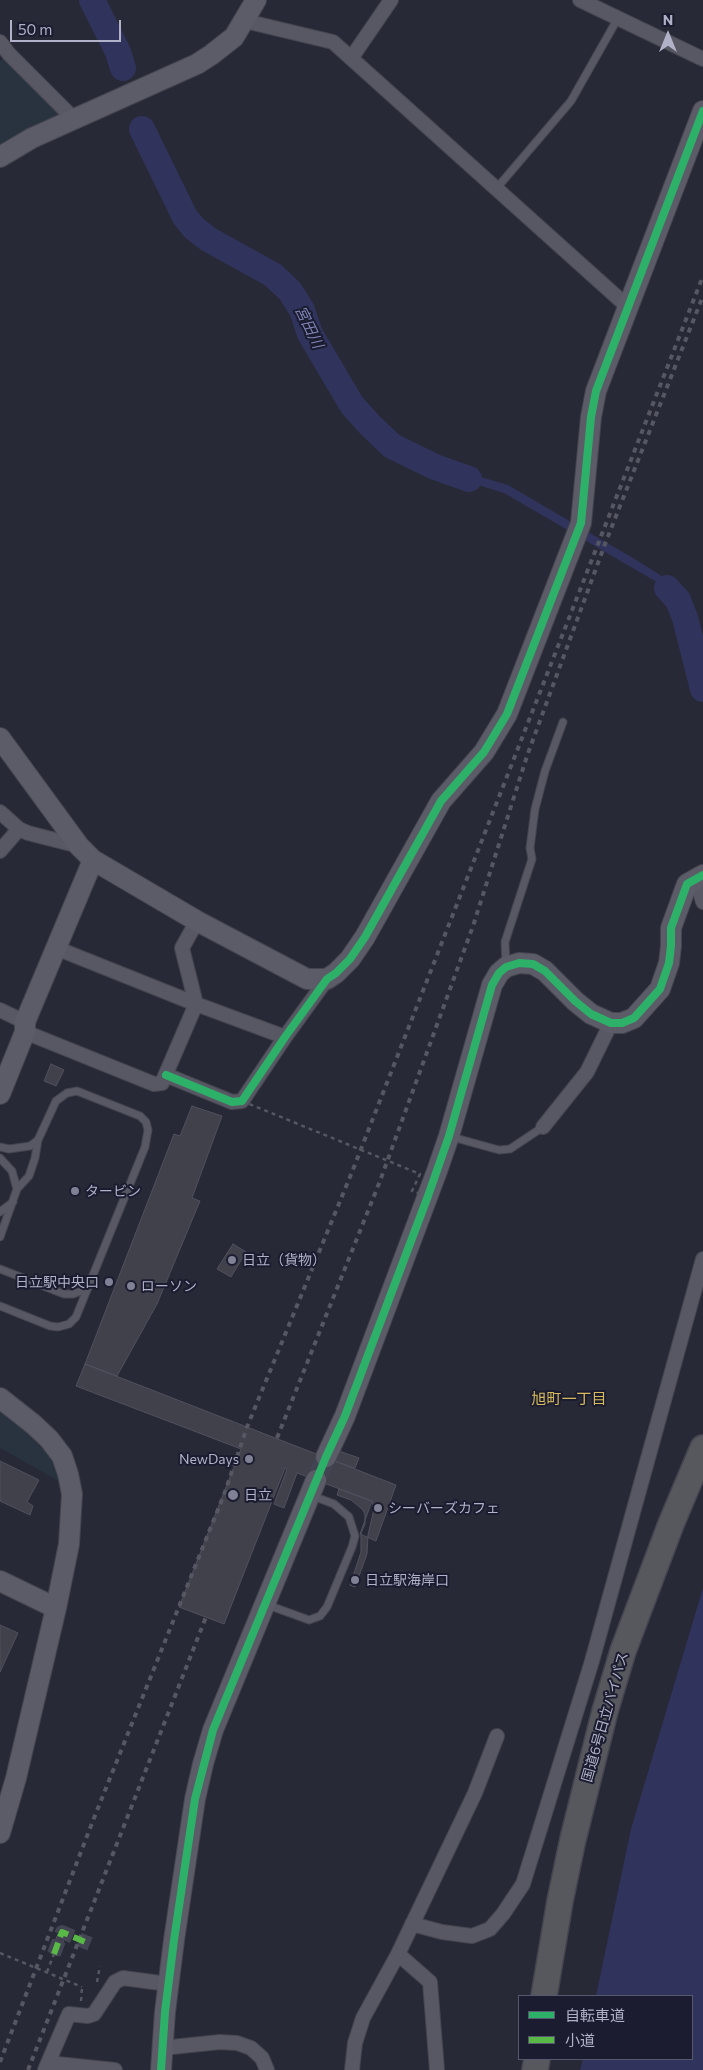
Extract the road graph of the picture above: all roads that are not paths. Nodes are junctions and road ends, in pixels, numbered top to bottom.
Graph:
1 (256, 0) edge
2 (391, 0) edge
3 (580, 0) edge
4 (618, 18) junction
5 (245, 21) junction
6 (0, 42) edge
7 (352, 57) junction
8 (703, 59) edge
9 (703, 111) edge
10 (74, 119) junction
11 (0, 157) edge
12 (496, 189) junction
13 (628, 307) junction
14 (563, 722) dead end
15 (0, 738) edge
16 (0, 812) edge
17 (20, 829) junction
18 (0, 850) edge
19 (86, 853) junction
20 (700, 877) edge
21 (703, 902) edge
22 (197, 920) junction
23 (56, 948) junction
24 (506, 967) junction
25 (327, 978) junction
26 (196, 1004) junction
27 (0, 1010) edge
28 (611, 1023) junction
29 (25, 1027) junction
30 (285, 1037) junction
31 (166, 1075) junction
32 (0, 1094) edge
33 (542, 1127) joint
34 (449, 1136) junction
35 (38, 1140) junction
36 (0, 1147) edge
37 (0, 1158) edge
38 (17, 1189) junction
39 (14, 1202) junction
40 (0, 1212) edge
41 (0, 1237) edge
42 (703, 1259) edge
43 (1, 1268) edge
44 (91, 1282) junction
45 (0, 1306) edge
46 (0, 1398) edge
47 (703, 1448) edge
48 (326, 1457) tunnel mouth
49 (313, 1488) joint
50 (0, 1581) edge
51 (264, 1603) junction
52 (56, 1608) junction
53 (497, 1736) dead end
54 (0, 1833) edge
55 (412, 1924) junction
56 (398, 1954) junction
57 (168, 1984) junction
58 (544, 1995) edge
59 (162, 2048) junction
60 (46, 2067) edge
61 (115, 2070) edge
62 (161, 2070) edge
63 (267, 2070) edge
64 (352, 2070) edge
65 (437, 2070) edge

1 - 5 street
2 - 7 street
3 - 4 street
4 - 8 street
4 - 12 lane
5 - 7 street
5 - 10 street
6 - 10 street
7 - 12 street
9 - 13 street
10 - 11 street
12 - 13 street
13 - 25 street
14 - 24 lane
15 - 19 street
16 - 17 street
17 - 18 street
17 - 19 street
19 - 22 street
19 - 23 street
20 - 21 street
20 - 28 street
22 - 25 street
22 - 26 street
23 - 26 street
23 - 29 street
24 - 28 street
24 - 34 street
25 - 30 street
26 - 30 street
26 - 31 street
27 - 29 street
28 - 33 street
29 - 31 street
29 - 32 street
30 - 31 street
33 - 34 lane
34 - 48 street
35 - 36 lane
35 - 38 lane
35 - 44 lane
37 - 38 lane
38 - 39 lane
39 - 40 lane
39 - 41 lane
42 - 55 street
43 - 44 lane
44 - 45 lane
46 - 52 street
47 - 58 highway, 国道6号日立バイパス
49 - 51 street
49 - 51 lane
50 - 52 street
51 - 57 street
52 - 54 street
53 - 55 street
55 - 56 street
56 - 64 street
56 - 65 street
57 - 59 street
57 - 60 street
59 - 62 street
59 - 63 street
60 - 61 street

